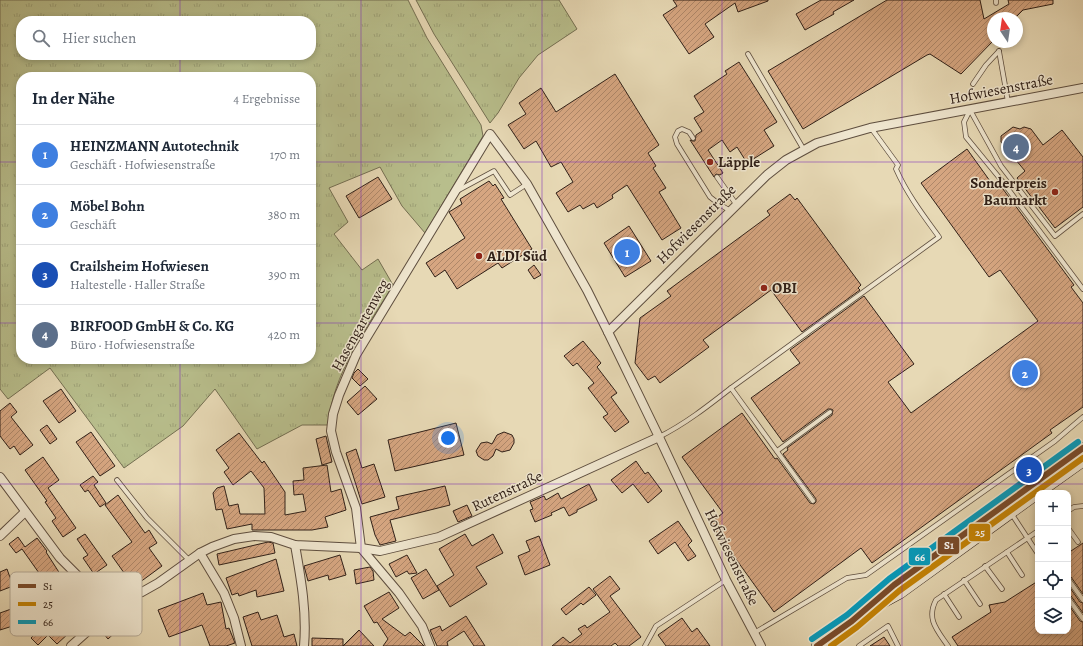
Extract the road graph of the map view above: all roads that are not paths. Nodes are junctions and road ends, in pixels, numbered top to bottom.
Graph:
1 (748, 54) dead end
2 (973, 84) dead end
3 (1083, 88) edge
4 (1008, 103) junction
5 (970, 110) junction
6 (870, 128) junction
7 (693, 138) dead end
8 (804, 150) junction
9 (717, 177) dead end
10 (527, 184) junction
11 (454, 193) junction
12 (732, 207) junction
13 (1083, 214) edge
14 (1083, 289) edge
15 (608, 332) junction
16 (731, 388) junction
17 (830, 412) dead end
18 (1083, 417) edge
19 (659, 437) junction
20 (1082, 450) edge
21 (777, 451) junction
22 (1083, 461) edge
23 (0, 477) edge
24 (117, 480) dead end
25 (1042, 490) edge
26 (1035, 495) edge
27 (813, 501) dead end
28 (1083, 506) edge
29 (1008, 509) junction
30 (1071, 509) edge
31 (25, 512) junction
32 (1071, 532) edge
33 (1035, 534) edge
34 (0, 536) edge
35 (1027, 539) junction
36 (1078, 542) dead end
37 (295, 545) junction
38 (361, 548) junction
39 (1035, 550) edge
40 (1007, 552) junction
41 (200, 553) junction
42 (190, 561) junction
43 (986, 566) junction
44 (74, 572) edge
45 (1022, 575) dead end
46 (726, 580) junction
47 (964, 580) junction
48 (1071, 582) edge
49 (1002, 589) dead end
50 (142, 592) edge
51 (944, 594) junction
52 (1083, 600) edge
53 (1071, 602) edge
54 (980, 604) dead end
55 (959, 617) dead end
56 (1083, 619) edge
57 (754, 634) junction
58 (82, 636) edge
59 (71, 646) edge
60 (241, 646) edge
61 (304, 646) edge
62 (430, 646) edge
63 (645, 646) edge
64 (761, 646) edge
65 (817, 646) edge
66 (859, 646) edge
67 (898, 646) edge
68 (948, 646) edge

1 - 8 lane
2 - 4 lane
3 - 4 street, Hofwiesenstraße
4 - 5 street, Hofwiesenstraße
5 - 6 street, Hofwiesenstraße
5 - 13 lane
5 - 14 lane
6 - 8 street, Hofwiesenstraße
6 - 16 lane
7 - 12 lane
8 - 12 street, Hofwiesenstraße
9 - 12 lane
10 - 11 lane
10 - 11 street, Hasengartenweg
10 - 15 street
11 - 38 street, Hasengartenweg
12 - 15 street, Hofwiesenstraße
15 - 19 street, Hofwiesenstraße
16 - 19 lane
16 - 21 lane
17 - 21 lane
18 - 57 lane
19 - 38 street, Rutenstraße
19 - 46 street, Hofwiesenstraße
20 - 29 main road
21 - 27 lane
22 - 25 main road
23 - 31 street
24 - 42 lane
26 - 29 main road
28 - 30 lane
29 - 35 lane
29 - 65 main road
31 - 34 street
31 - 44 street
32 - 36 lane
33 - 35 lane
35 - 39 lane
35 - 40 lane
37 - 38 street, Rutenstraße
37 - 41 street, Rutenstraße
37 - 61 street
38 - 62 street
40 - 43 lane
40 - 45 lane
41 - 42 street, Rutenstraße
41 - 60 street
42 - 50 street, Rutenstraße
43 - 47 lane
43 - 49 lane
46 - 57 street, Hofwiesenstraße
46 - 63 lane
47 - 51 lane
47 - 54 lane
48 - 52 lane
51 - 55 lane
51 - 68 lane
53 - 56 lane
57 - 64 street, Hofwiesenstraße
58 - 59 street
66 - 67 lane

